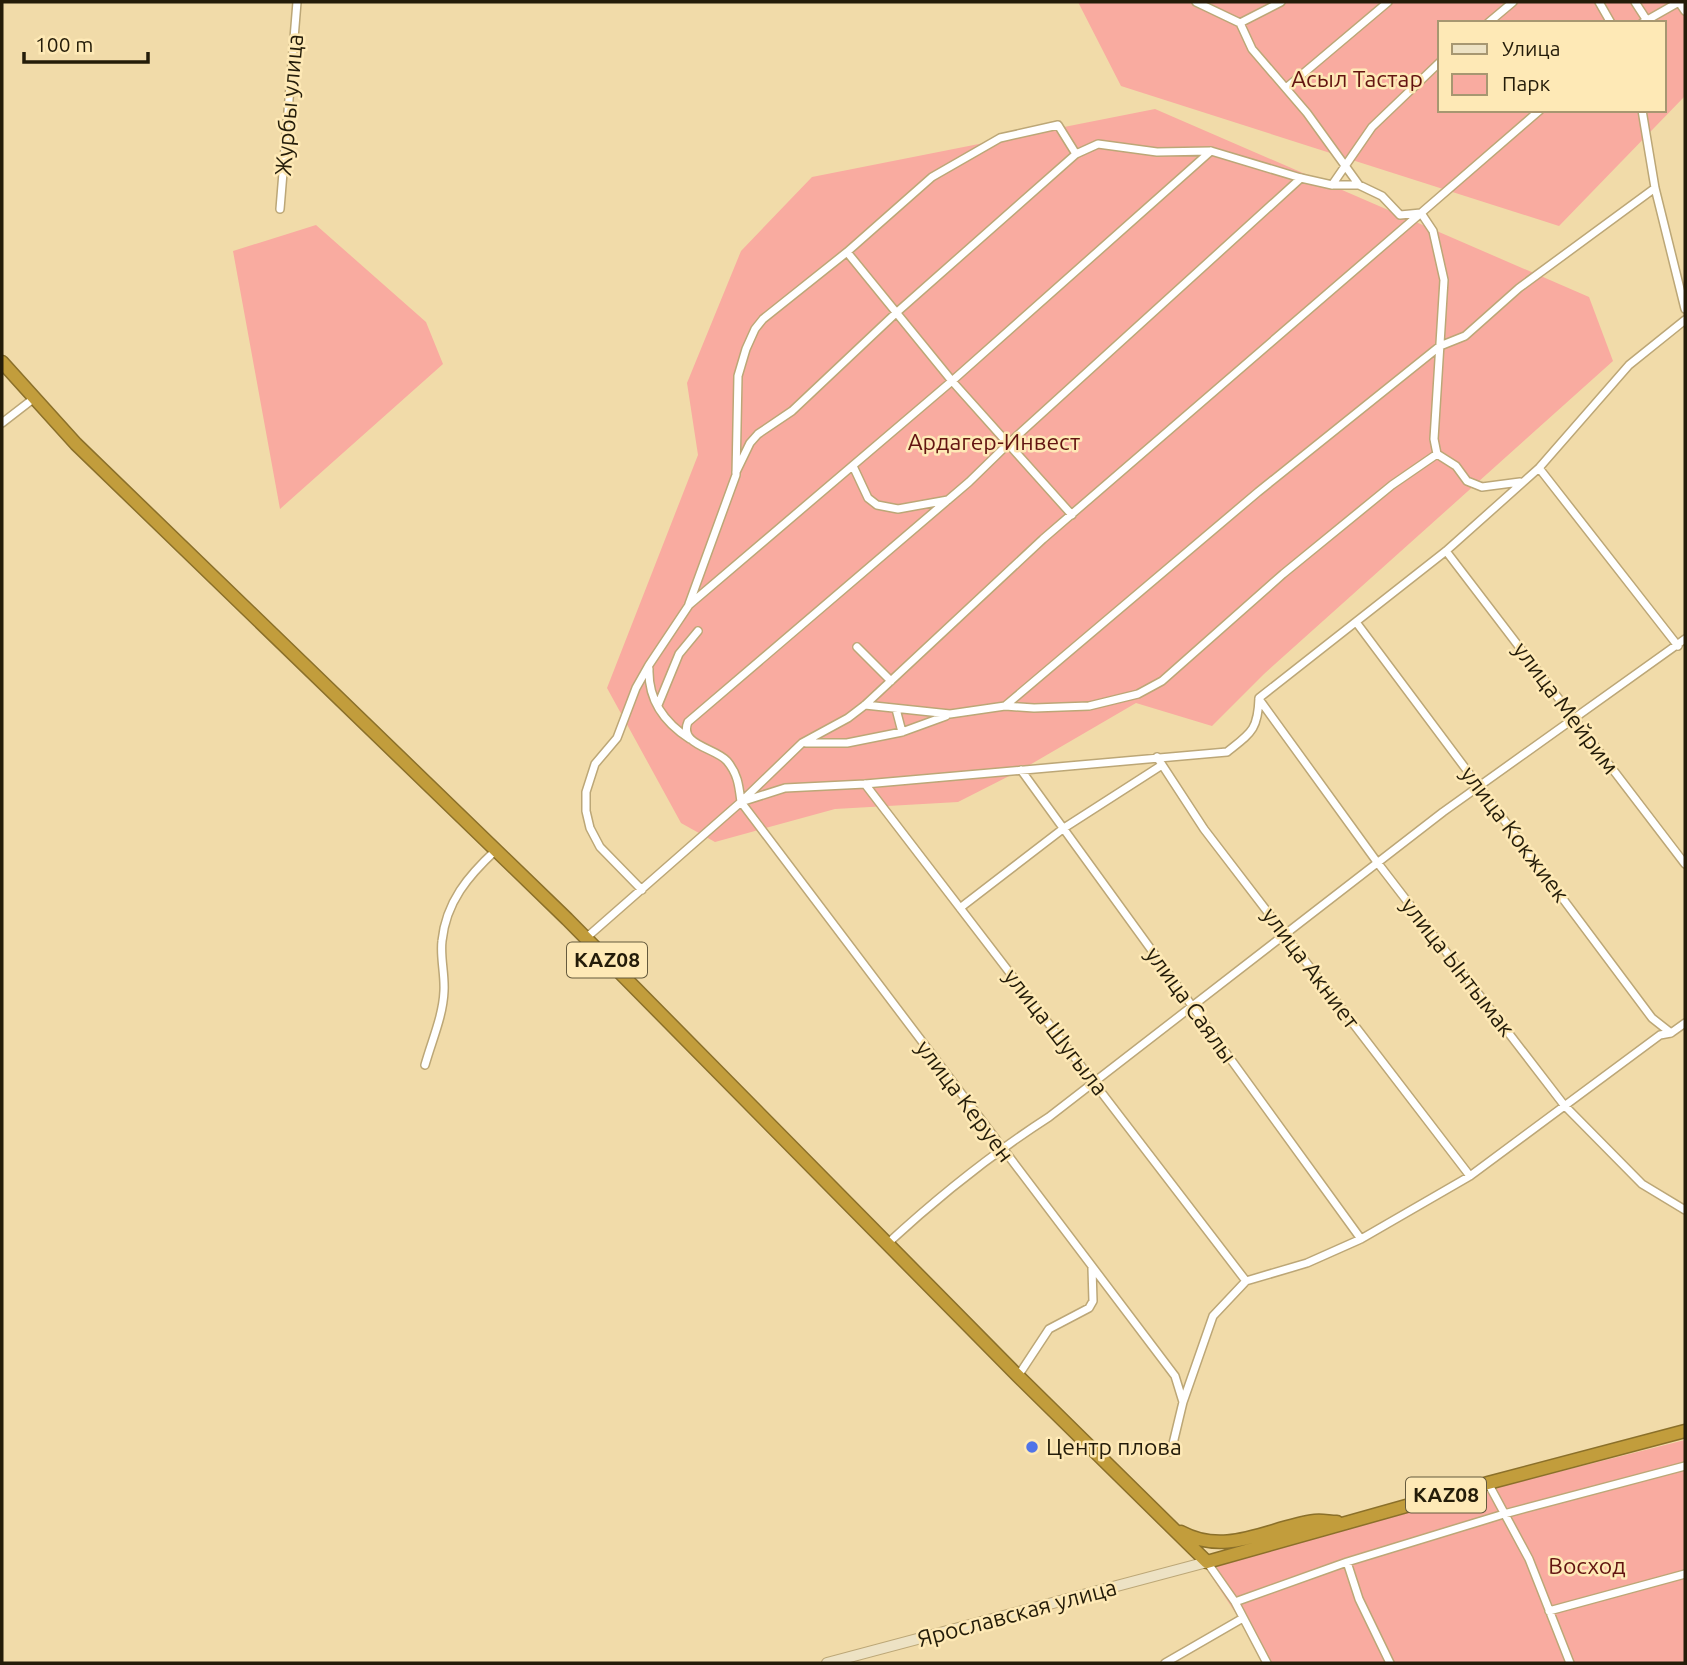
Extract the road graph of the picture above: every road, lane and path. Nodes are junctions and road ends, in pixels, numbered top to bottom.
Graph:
1 (298, 2) edge
2 (1196, 2) edge
3 (1281, 2) edge
4 (1388, 2) edge
5 (1513, 2) edge
6 (1599, 2) edge
7 (1636, 2) edge
8 (1679, 2) edge
9 (1685, 10) edge
10 (1490, 21) edge
11 (1610, 21) edge
12 (1644, 21) edge
13 (1240, 23) junction
14 (1438, 64) edge
15 (1286, 89) junction
16 (1538, 112) edge
17 (1642, 112) edge
18 (1211, 151) junction
19 (1076, 154) junction
20 (1345, 166) junction
21 (1301, 178) junction
22 (1332, 185) junction
23 (1359, 185) junction
24 (1655, 188) junction
25 (280, 209) dead end
26 (1422, 213) junction
27 (847, 252) junction
28 (1685, 309) edge
29 (896, 313) junction
30 (1685, 320) edge
31 (1440, 346) junction
32 (2, 362) edge
33 (951, 380) junction
34 (33, 399) junction
35 (2, 424) edge
36 (1007, 445) junction
37 (1437, 454) junction
38 (853, 466) junction
39 (1539, 468) junction
40 (736, 472) junction
41 (1521, 482) junction
42 (949, 499) junction
43 (1072, 515) junction
44 (1446, 551) junction
45 (689, 605) junction
46 (1356, 622) junction
47 (698, 631) dead end
48 (1685, 639) edge
49 (1677, 645) junction
50 (858, 647) dead end
51 (649, 664) junction
52 (891, 681) junction
53 (1259, 698) junction
54 (658, 705) junction
55 (865, 705) junction
56 (1005, 706) junction
57 (896, 709) junction
58 (950, 714) junction
59 (1575, 718) junction
60 (902, 733) junction
61 (690, 739) junction
62 (802, 743) junction
63 (1157, 757) junction
64 (1162, 765) junction
65 (1021, 770) junction
66 (865, 784) junction
67 (1480, 787) junction
68 (741, 802) junction
69 (1064, 828) junction
70 (496, 850) junction
71 (1377, 862) junction
72 (1685, 864) edge
73 (642, 890) junction
74 (960, 908) junction
75 (1286, 935) junction
76 (586, 938) junction
77 (1193, 1007) junction
78 (1685, 1023) edge
79 (1671, 1033) junction
80 (425, 1065) dead end
81 (1094, 1082) junction
82 (1564, 1105) junction
83 (1001, 1148) junction
84 (1470, 1176) junction
85 (1685, 1210) edge
86 (1362, 1239) junction
87 (887, 1244) junction
88 (1092, 1267) junction
89 (1246, 1281) junction
90 (1018, 1376) junction
91 (1183, 1402) junction
92 (1685, 1430) edge
93 (1171, 1452) dead end
94 (1685, 1466) edge
95 (1488, 1483) junction
96 (1504, 1514) junction
97 (1348, 1522) junction
98 (1167, 1524) junction
99 (1208, 1562) junction
100 (1348, 1562) junction
101 (1685, 1574) edge
102 (1236, 1602) junction
103 (1549, 1611) junction
104 (1243, 1618) junction
105 (827, 1663) edge
106 (1165, 1663) edge
107 (1267, 1663) edge
108 (1390, 1663) edge
109 (1570, 1663) edge

1 - 25 street, Журбы улица
2 - 13 street
3 - 13 street
4 - 15 street
5 - 10 street
6 - 11 street
7 - 12 street
8 - 9 street
8 - 12 street
13 - 15 street
14 - 20 street
15 - 20 street
16 - 26 street
17 - 24 street
18 - 19 street
18 - 21 street
18 - 33 street
19 - 27 street
19 - 29 street
20 - 22 street
20 - 23 street
21 - 22 street
21 - 36 street
22 - 23 street
23 - 26 street
24 - 28 street
24 - 31 street
26 - 31 street
26 - 43 street
27 - 29 street
27 - 40 street
29 - 33 street
29 - 40 street
30 - 39 street
31 - 37 street
31 - 56 street
32 - 34 highway, KAZ08
33 - 36 street
33 - 38 street
34 - 35 street
34 - 70 highway, KAZ08
36 - 42 street
36 - 43 street
37 - 41 street
37 - 56 street
38 - 42 street
38 - 45 street
39 - 41 street
39 - 49 street
40 - 45 street
41 - 44 street
42 - 61 street
43 - 52 street
44 - 46 street
44 - 59 street, улица Мейрим
45 - 51 street
46 - 53 street
46 - 67 street, улица Кокжиек
47 - 54 street
48 - 49 street
49 - 59 street
50 - 52 street
51 - 54 street
51 - 73 street
52 - 55 street
53 - 63 street
53 - 71 street, улица Ынтымак
54 - 61 street
55 - 57 street
55 - 62 street
56 - 58 street
57 - 58 street
57 - 60 street
58 - 60 street
59 - 67 street
59 - 72 street, улица Мейрим
60 - 62 street
61 - 68 street
62 - 68 street
63 - 64 street, улица Акниет
63 - 65 street
64 - 69 street
64 - 75 street, улица Акниет
65 - 66 street
65 - 69 street, улица Саялы
66 - 68 street
66 - 74 street, улица Шугыла
67 - 71 street
67 - 79 street, улица Кокжиек
68 - 73 street
68 - 83 street, улица Керуен
69 - 74 street
69 - 77 street, улица Саялы
70 - 76 highway, KAZ08
70 - 80 street
71 - 75 street
71 - 82 street, улица Ынтымак
73 - 76 street
74 - 81 street, улица Шугыла
75 - 77 street
75 - 84 street, улица Акниет
76 - 87 highway, KAZ08
77 - 81 street
77 - 86 street, улица Саялы
78 - 79 street
79 - 82 street
81 - 83 street
81 - 89 street, улица Шугыла
82 - 84 street
82 - 85 street, улица Ынтымак
83 - 87 street
83 - 88 street, улица Керуен
84 - 86 street
86 - 89 street
87 - 90 highway, KAZ08
88 - 90 street
88 - 91 street, улица Керуен
89 - 91 street
90 - 98 highway, KAZ08
91 - 93 street
92 - 95 highway, KAZ08
94 - 96 street
95 - 96 street
95 - 97 highway, KAZ08
96 - 100 street
96 - 103 street
97 - 98 highway
97 - 99 highway, KAZ08
98 - 99 highway, KAZ08
99 - 102 street
99 - 105 main road, Ярославская улица
100 - 102 street
100 - 108 street
101 - 103 street
102 - 104 street
103 - 109 street
104 - 106 street
104 - 107 street

